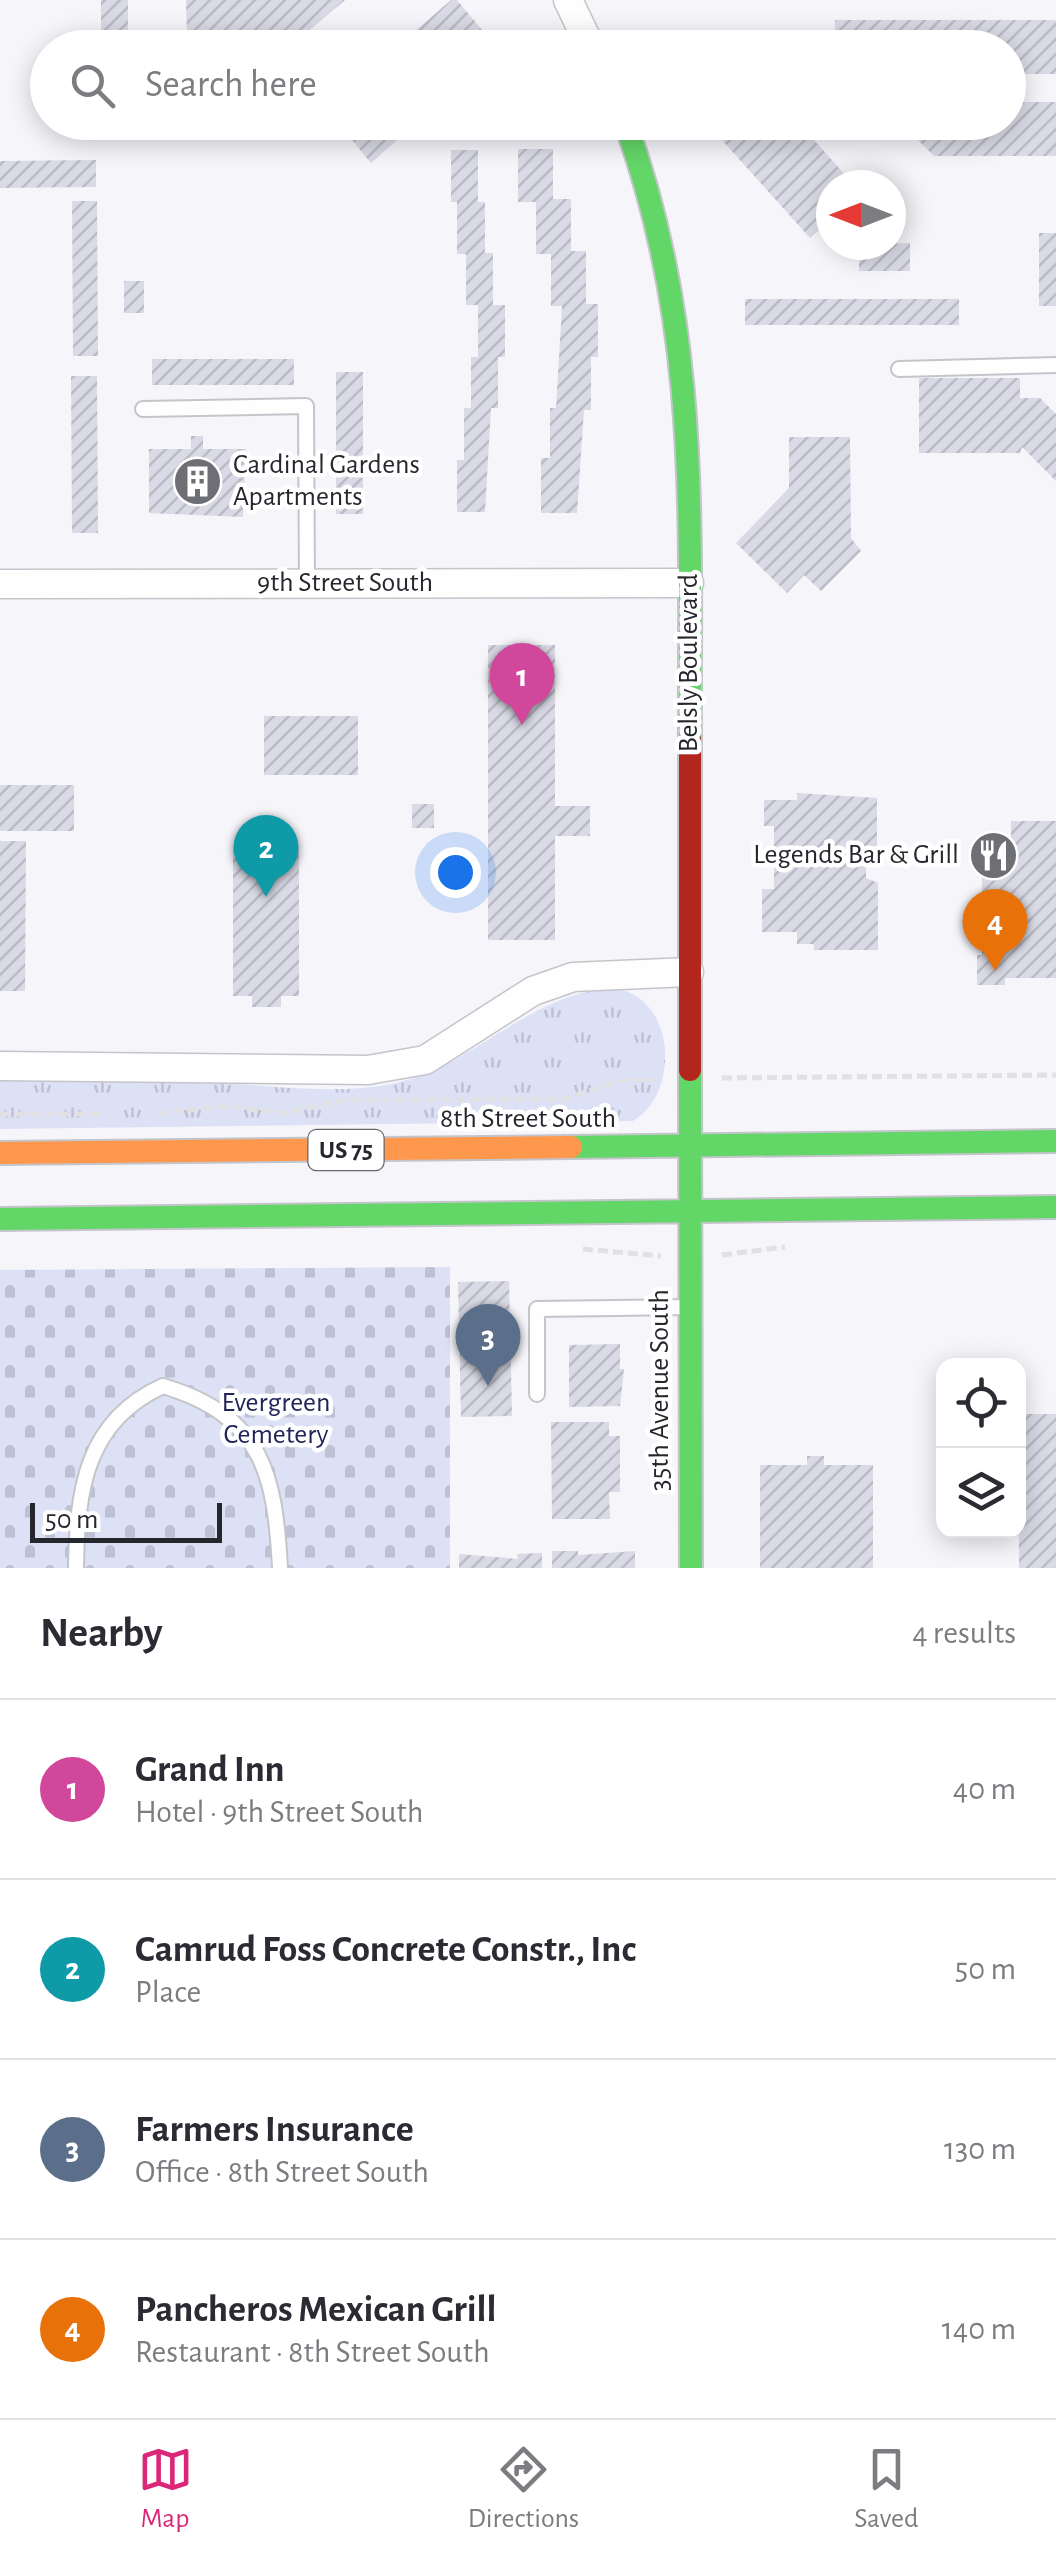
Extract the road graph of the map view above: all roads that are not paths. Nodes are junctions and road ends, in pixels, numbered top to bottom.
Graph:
1 (568, 0) edge
2 (582, 30) edge
3 (632, 140) edge
4 (1056, 365) edge
5 (899, 369) dead end
6 (144, 409) dead end
7 (307, 583) junction
8 (689, 583) junction
9 (0, 584) edge
10 (690, 972) junction
11 (0, 1066) edge
12 (1056, 1141) edge
13 (691, 1148) junction
14 (0, 1153) edge
15 (1056, 1206) edge
16 (690, 1212) junction
17 (0, 1218) edge
18 (690, 1307) junction
19 (537, 1394) dead end
20 (76, 1568) edge
21 (280, 1568) edge
22 (691, 1568) edge

1 - 2 street
3 - 8 main road, Belsly Boulevard
4 - 5 lane
6 - 7 lane
7 - 8 street, 9th Street South
7 - 9 street, 9th Street South
8 - 10 main road, Belsly Boulevard
10 - 11 street
10 - 13 main road, Belsly Boulevard
12 - 13 main road, 8th Street South / US 75
13 - 14 main road, 8th Street South / US 75
13 - 16 main road, Belsly Boulevard
15 - 16 main road
16 - 17 main road
16 - 18 main road, 35th Avenue South
18 - 19 lane
18 - 22 main road, 35th Avenue South
20 - 21 lane

